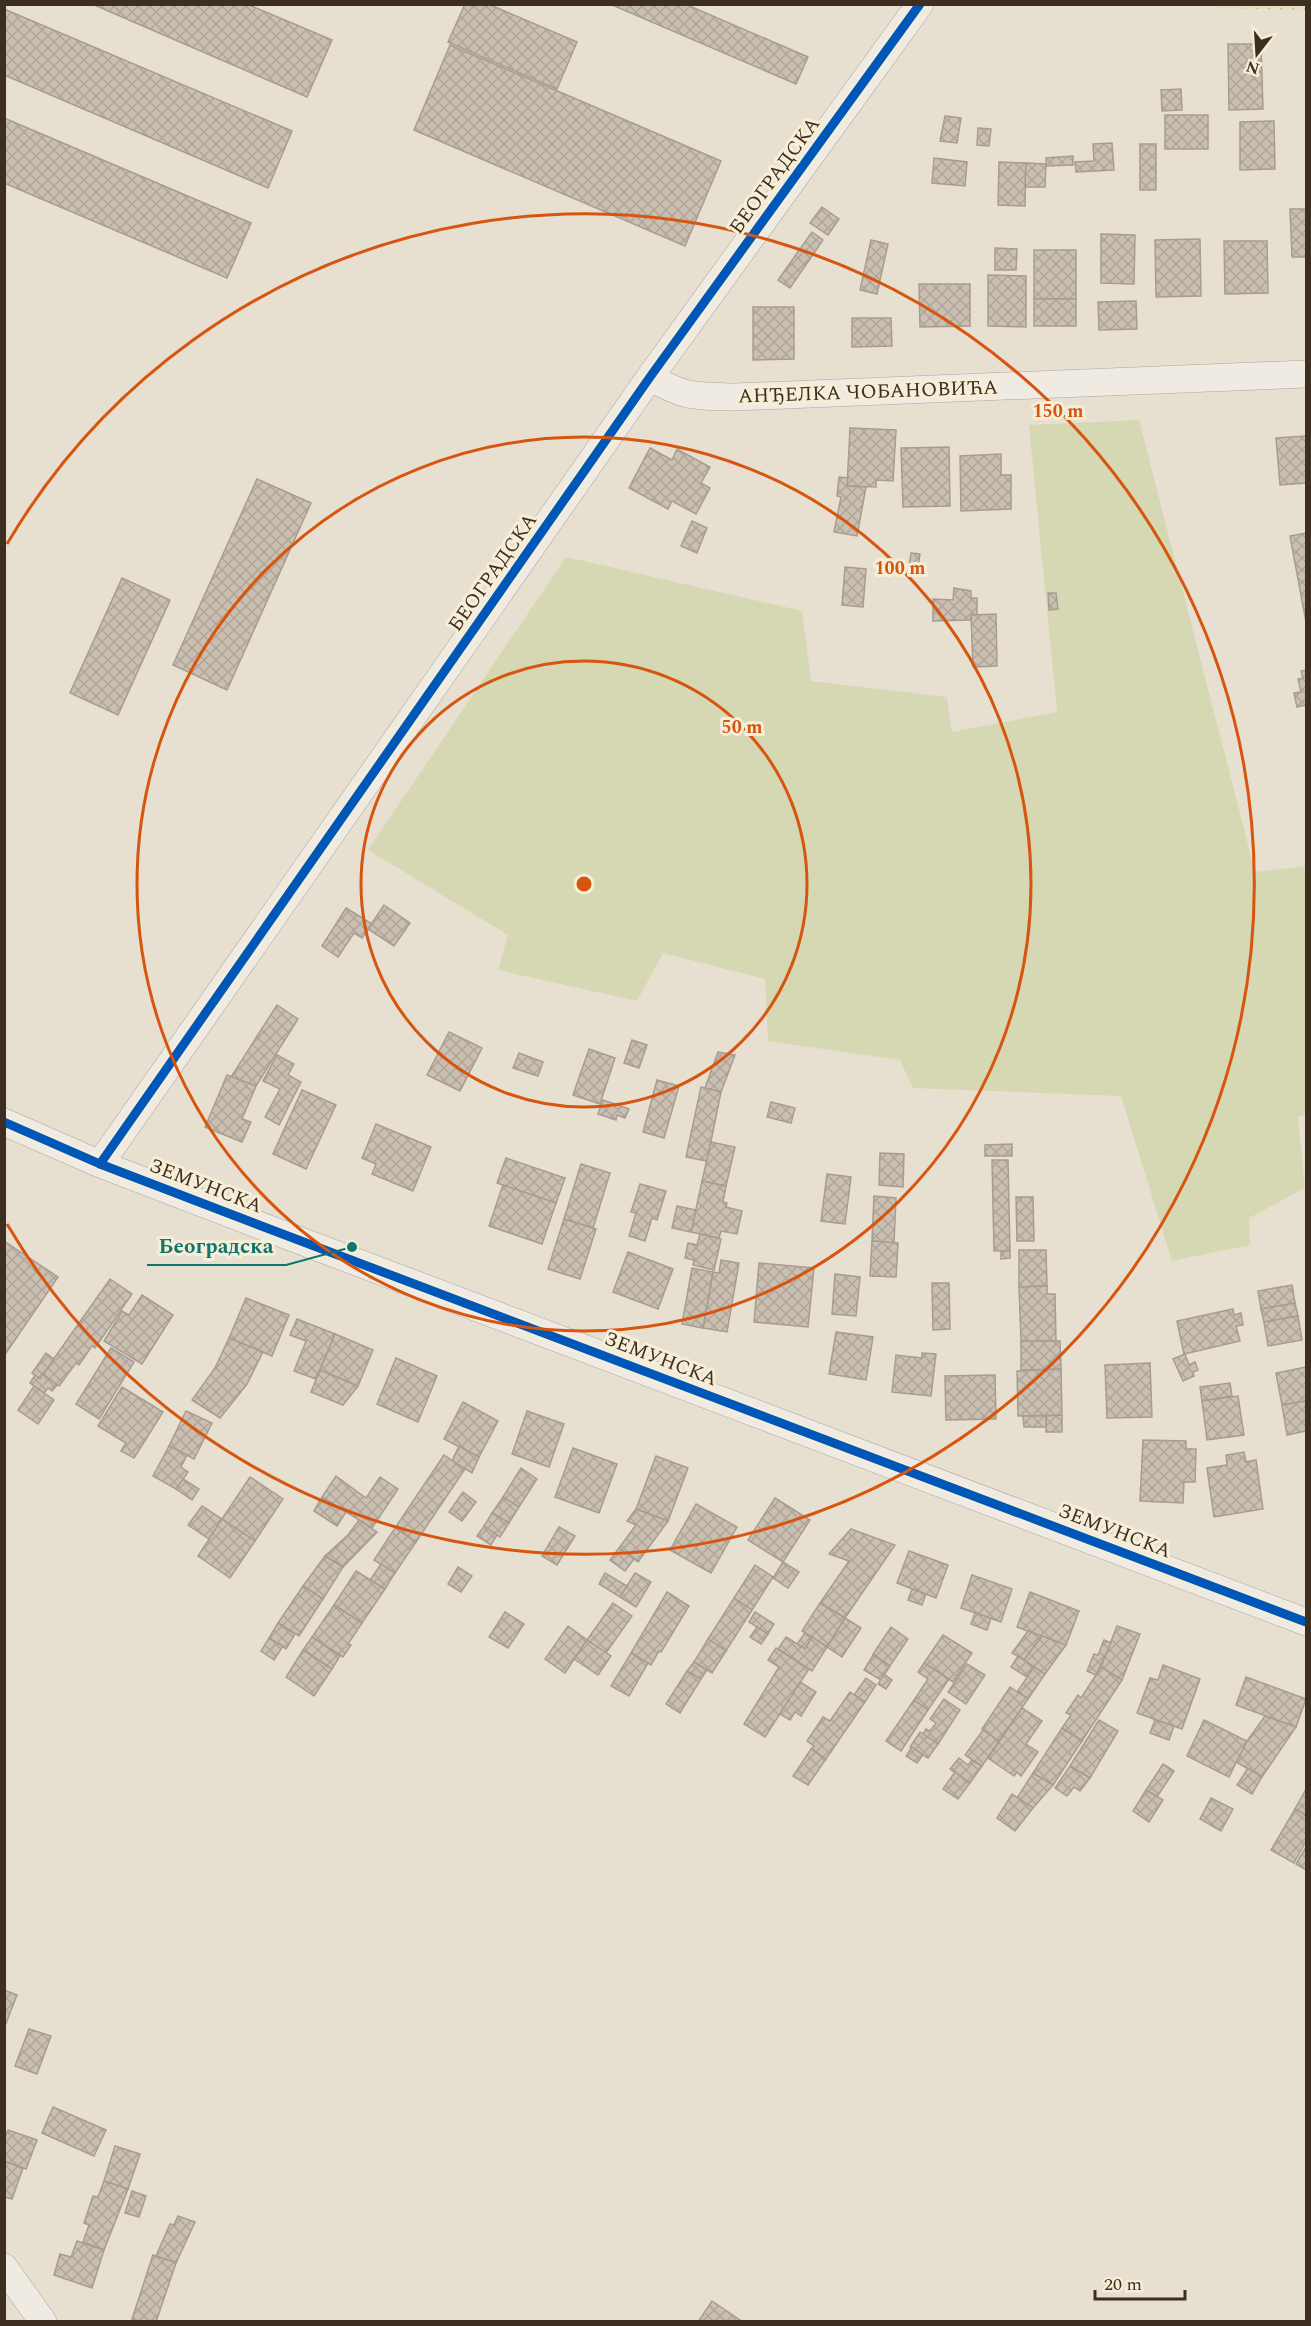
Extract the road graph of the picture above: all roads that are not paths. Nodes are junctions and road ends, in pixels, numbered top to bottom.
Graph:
1 (920, 4) edge
2 (1306, 374) edge
3 (650, 377) junction
4 (4, 1122) edge
5 (100, 1164) junction
6 (1306, 1622) edge
7 (4, 2266) edge
8 (43, 2322) edge

1 - 3 street, БЕОГРАДСКА
2 - 3 street, АНЂЕЛКА ЧОБАНОВИЋА
3 - 5 street, БЕОГРАДСКА
4 - 5 street, ЗЕМУНСКА
5 - 6 street, ЗЕМУНСКА
7 - 8 street

